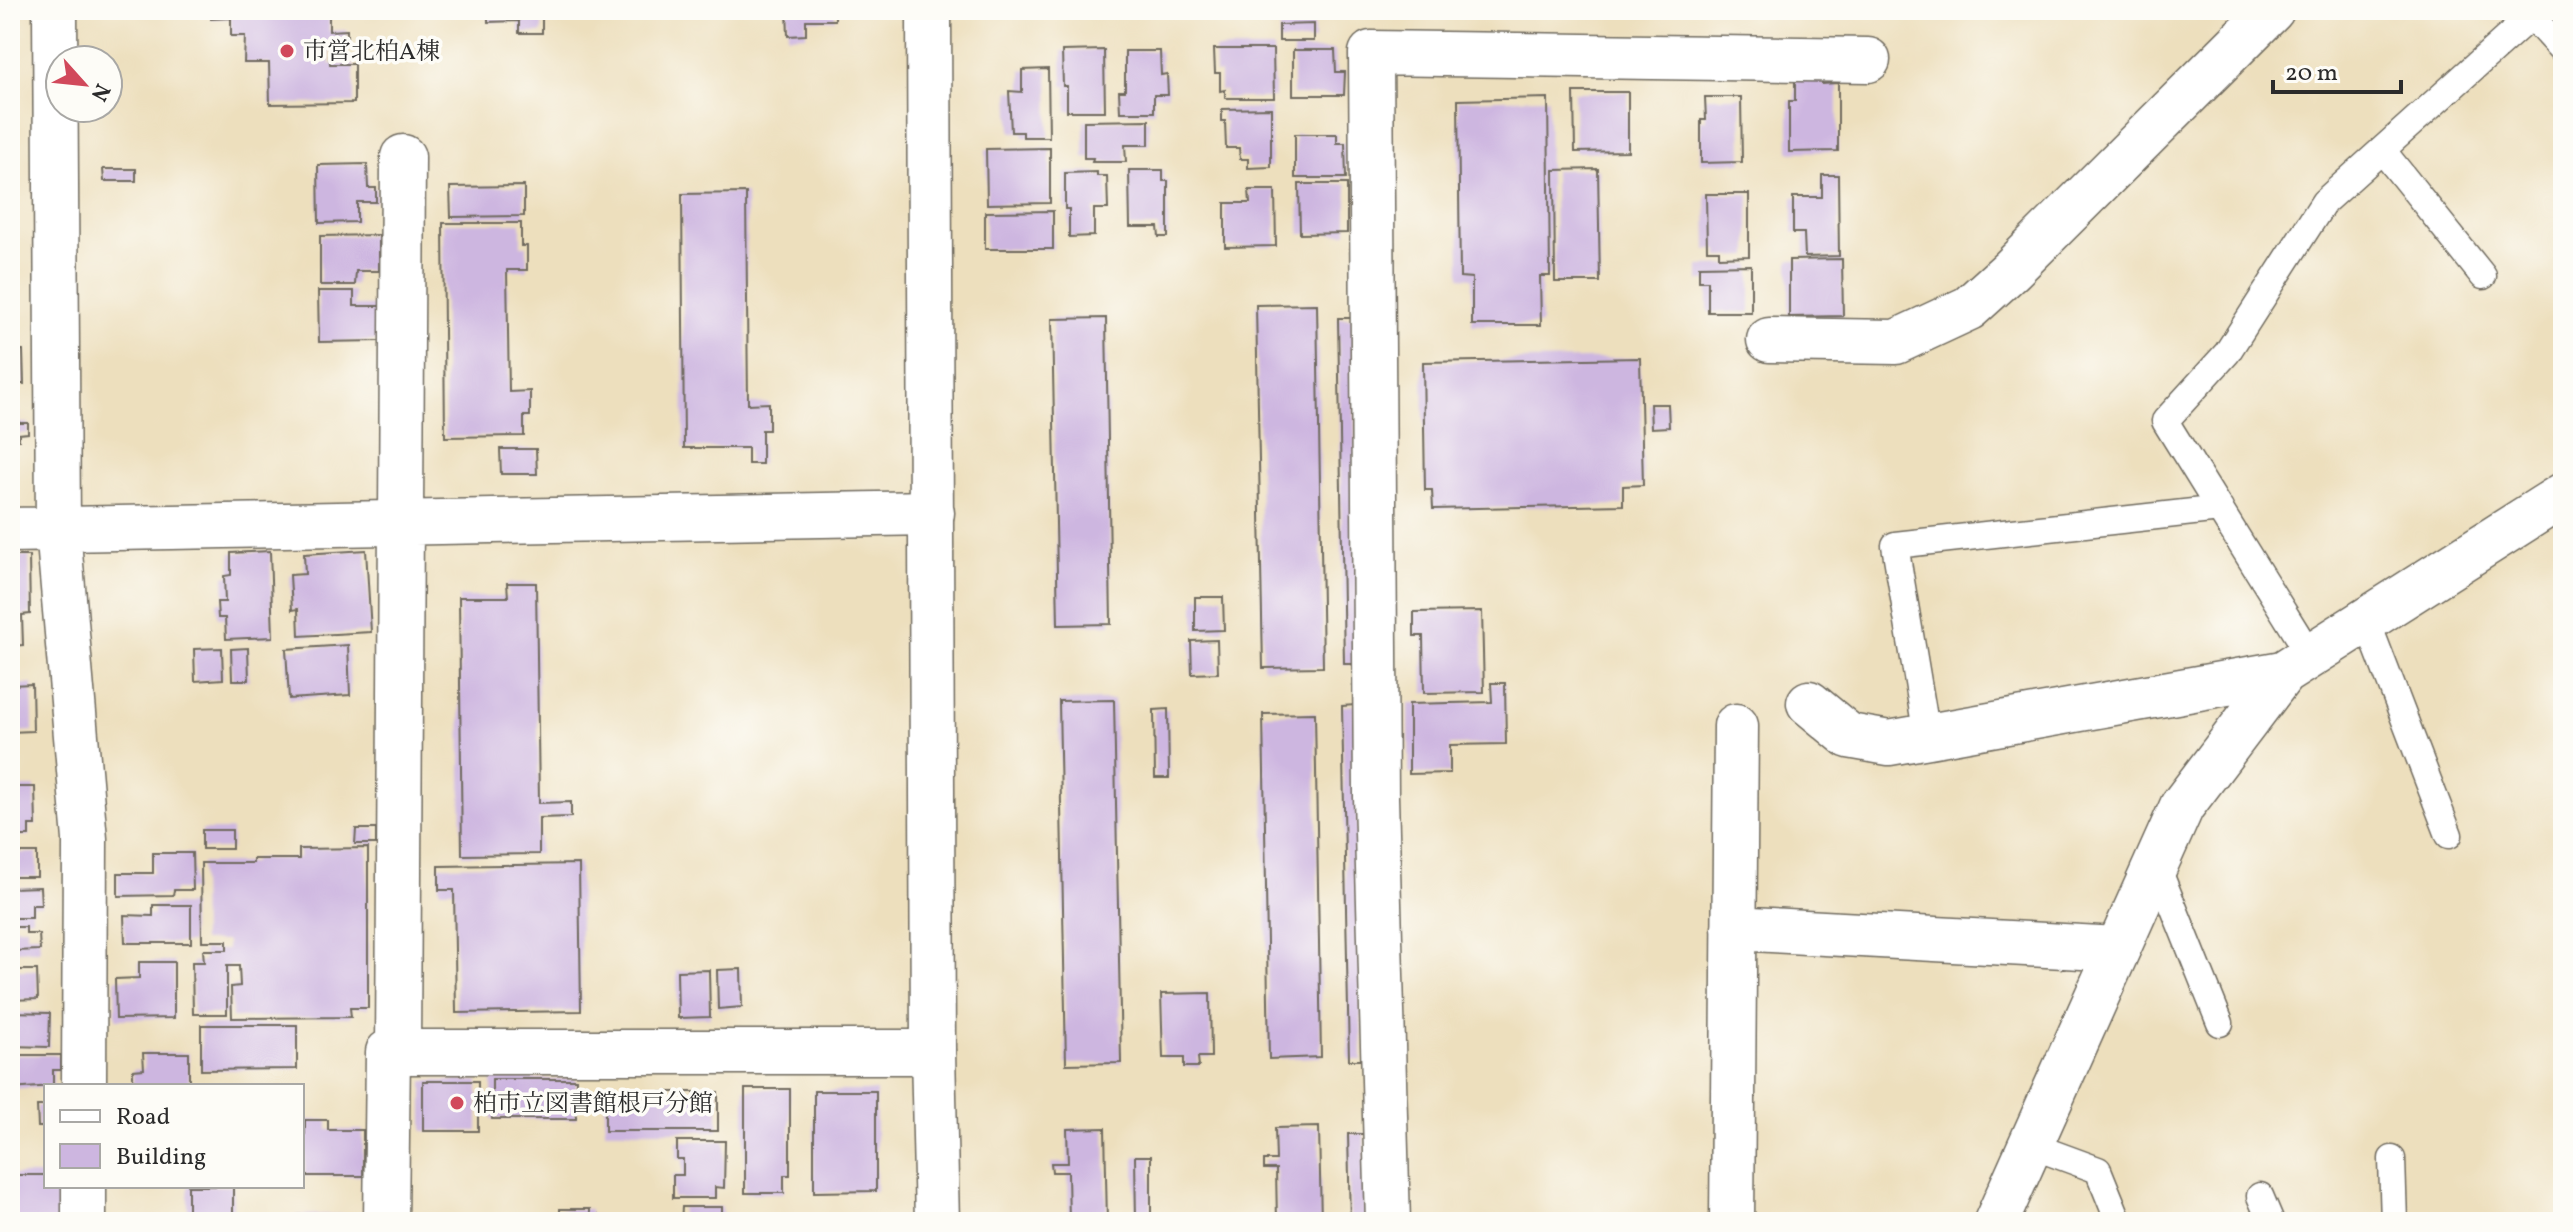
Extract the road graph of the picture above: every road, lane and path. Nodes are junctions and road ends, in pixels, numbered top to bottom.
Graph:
1 (55, 10) edge
2 (929, 10) edge
3 (2272, 10) edge
4 (2563, 51) edge
5 (1868, 60) dead end
6 (2382, 150) junction
7 (403, 157) dead end
8 (2483, 276) dead end
9 (1769, 340) dead end
10 (2560, 506) edge
11 (2220, 509) junction
12 (932, 513) junction
13 (402, 521) junction
14 (10, 530) edge
15 (58, 530) junction
16 (2366, 619) junction
17 (2297, 664) junction
18 (1809, 703) dead end
19 (1736, 726) dead end
20 (1927, 736) junction
21 (2449, 835) dead end
22 (2156, 864) junction
23 (1734, 928) junction
24 (2118, 949) junction
25 (2220, 1023) dead end
26 (398, 1052) junction
27 (933, 1052) junction
28 (84, 1084) edge
29 (2030, 1145) junction
30 (2392, 1159) dead end
31 (84, 1188) edge
32 (2260, 1196) dead end
33 (84, 1222) edge
34 (386, 1222) edge
35 (937, 1222) edge
36 (1388, 1222) edge
37 (1732, 1222) edge
38 (1996, 1222) edge
39 (2119, 1222) edge
40 (2271, 1222) edge
41 (2394, 1222) edge

1 - 15 street
2 - 12 street
3 - 9 street
4 - 6 lane
5 - 36 street
6 - 8 lane
6 - 11 lane
7 - 13 street
10 - 16 street
11 - 17 lane
11 - 20 lane
12 - 13 street
12 - 27 street
13 - 15 street
13 - 26 street
14 - 15 street
15 - 28 street
16 - 17 street
16 - 21 lane
17 - 20 street
17 - 22 street
18 - 20 street
19 - 23 street
22 - 24 street
22 - 25 lane
23 - 24 street
23 - 37 street
24 - 29 street
26 - 27 street
26 - 34 street
27 - 35 street
29 - 38 street
29 - 39 lane
30 - 41 lane
31 - 33 street
32 - 40 lane

